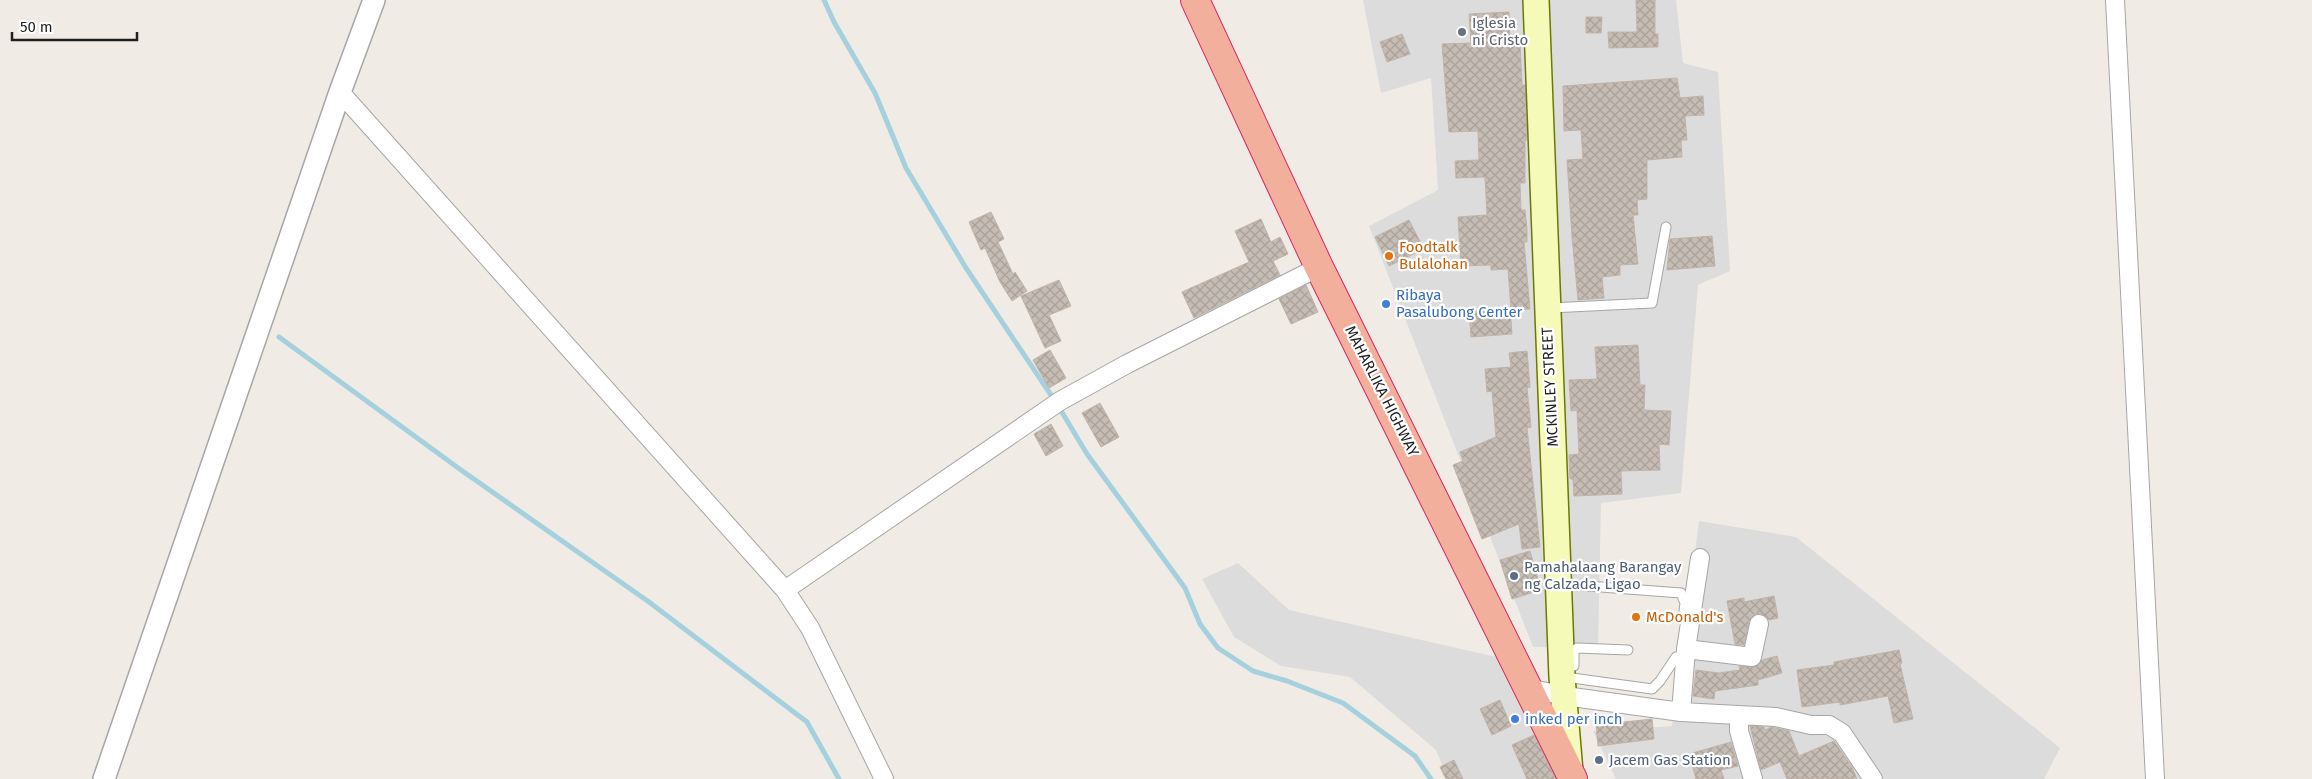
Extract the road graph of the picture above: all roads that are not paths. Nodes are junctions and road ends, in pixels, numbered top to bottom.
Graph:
1 (374, 0) edge
2 (1195, 0) edge
3 (1536, 0) edge
4 (2115, 0) edge
5 (340, 92) junction
6 (1666, 227) dead end
7 (1319, 267) junction
8 (1547, 308) junction
9 (1700, 558) dead end
10 (1559, 584) junction
11 (785, 590) junction
12 (1759, 624) dead end
13 (1681, 647) junction
14 (1628, 650) dead end
15 (1567, 684) junction
16 (1528, 688) junction
17 (1681, 712) junction
18 (1738, 714) junction
19 (1572, 776) edge
20 (104, 779) edge
21 (884, 779) edge
22 (1753, 779) edge
23 (1873, 779) edge
24 (2155, 779) edge

1 - 5 street
2 - 7 highway, MAHARLIKA HIGHWAY
3 - 8 main road, MCKINLEY STREET
4 - 24 street
5 - 11 street
5 - 20 street
6 - 8 lane
7 - 11 street
7 - 16 highway, MAHARLIKA HIGHWAY
8 - 10 main road, MCKINLEY STREET
9 - 13 street
10 - 13 lane
10 - 15 main road, MCKINLEY STREET
11 - 21 street
12 - 13 street
13 - 15 lane
13 - 17 street
14 - 15 lane
15 - 16 street
15 - 17 street
15 - 19 main road, MCKINLEY STREET
16 - 19 highway, MAHARLIKA HIGHWAY
17 - 18 street
18 - 22 street
18 - 23 street

